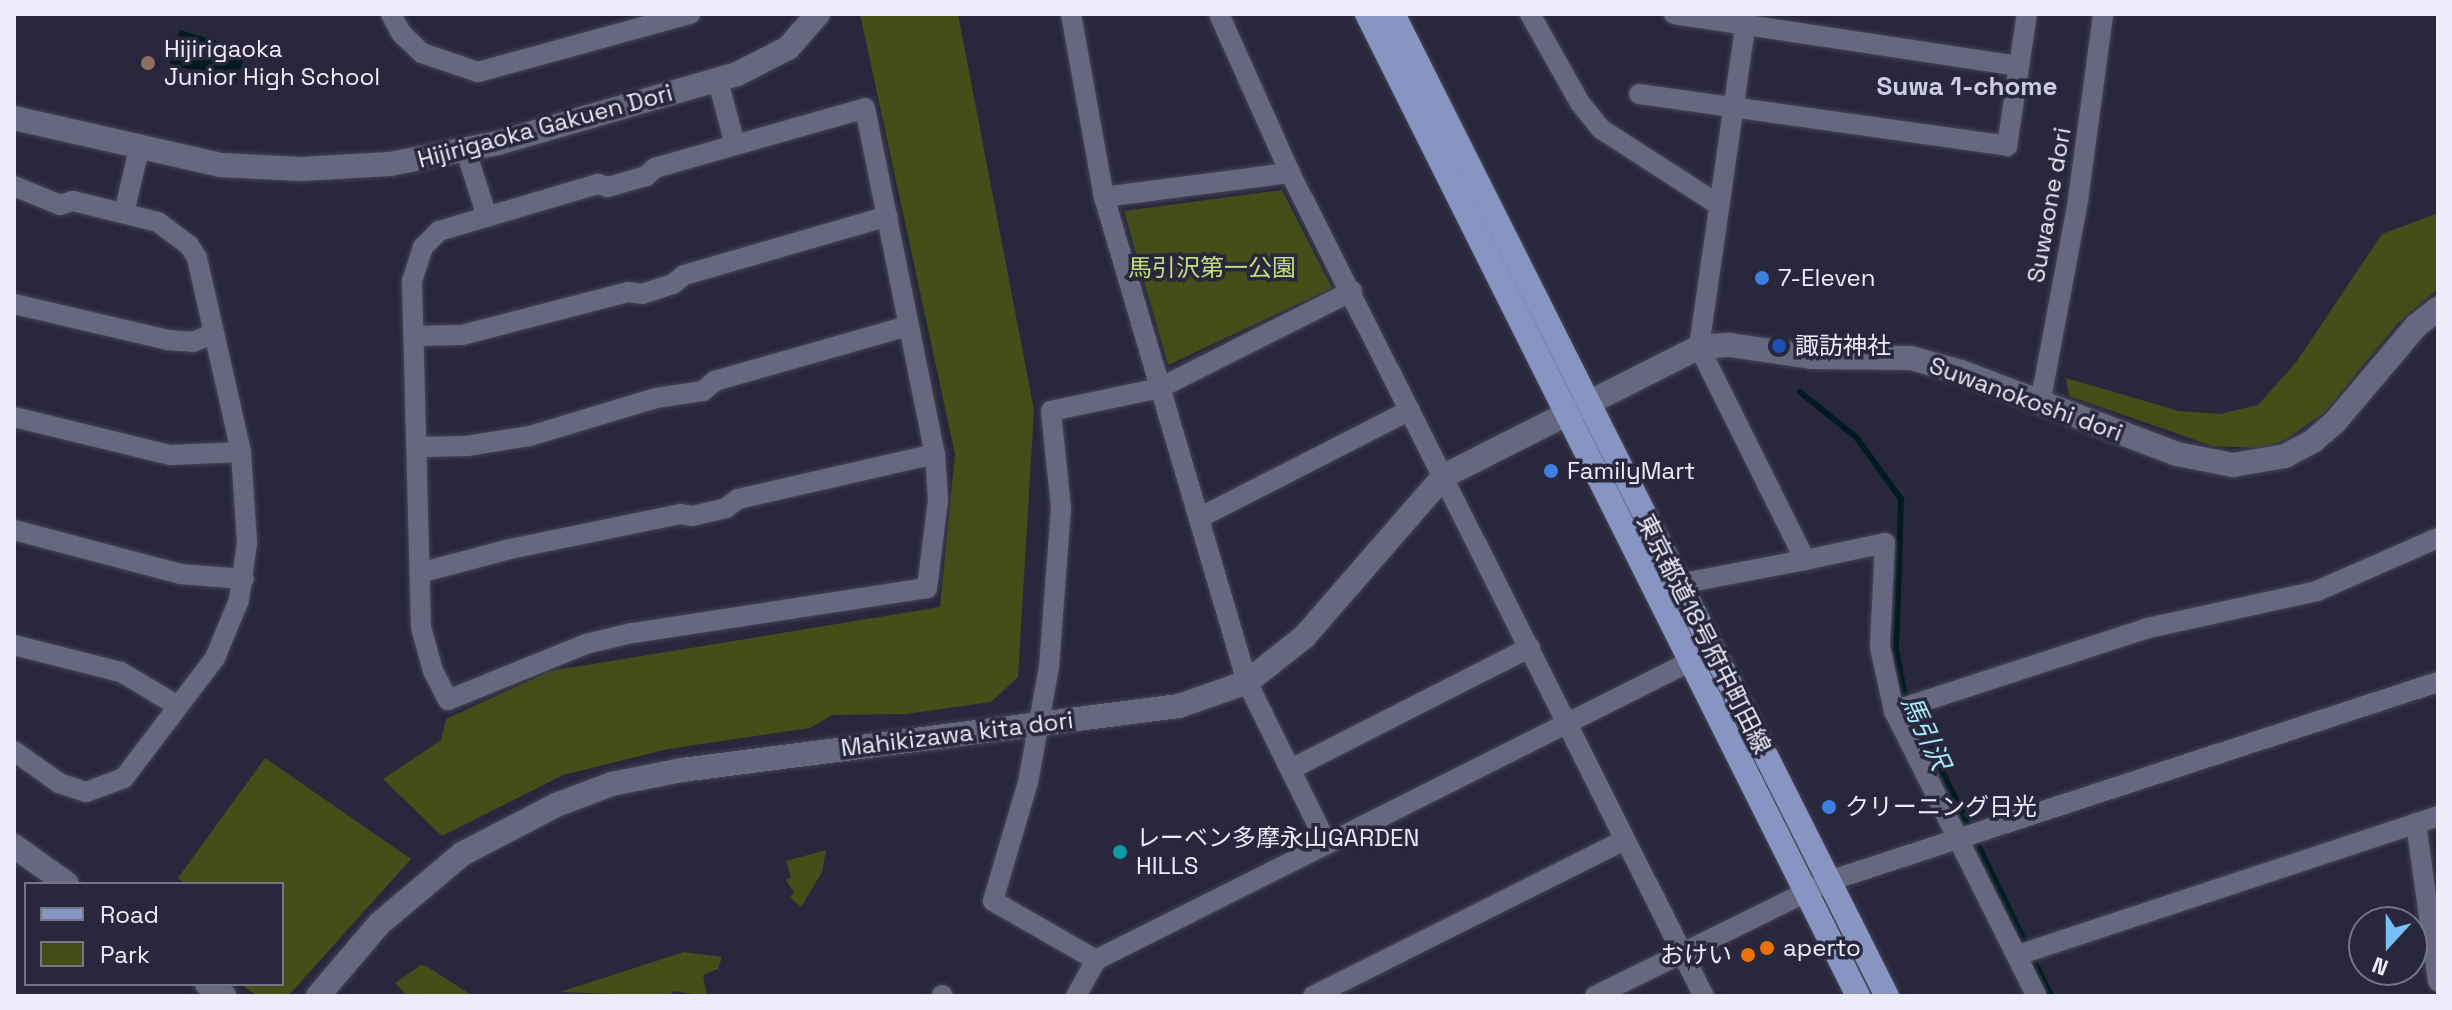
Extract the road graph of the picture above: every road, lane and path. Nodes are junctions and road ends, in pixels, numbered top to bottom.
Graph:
1 (391, 14) edge
2 (690, 14) edge
3 (818, 14) edge
4 (1071, 14) edge
5 (1219, 14) edge
6 (1367, 14) edge
7 (1393, 14) edge
8 (1674, 14) edge
9 (2027, 14) edge
10 (2103, 14) edge
11 (1535, 17) edge
12 (1746, 20) edge
13 (2019, 66) junction
14 (718, 81) junction
15 (1639, 94) dead end
16 (1733, 107) junction
17 (14, 118) edge
18 (735, 145) junction
19 (139, 149) junction
20 (466, 151) junction
21 (1290, 173) junction
22 (14, 186) edge
23 (1104, 197) junction
24 (1719, 205) junction
25 (124, 213) junction
26 (888, 216) junction
27 (487, 217) junction
28 (1352, 291) junction
29 (14, 304) edge
30 (2438, 309) edge
31 (908, 326) junction
32 (214, 333) junction
33 (414, 336) junction
34 (1699, 347) junction
35 (1160, 388) junction
36 (1587, 401) junction
37 (2040, 404) junction
38 (1410, 410) junction
39 (1563, 413) junction
40 (14, 417) edge
41 (418, 447) junction
42 (241, 452) junction
43 (935, 454) junction
44 (1444, 476) junction
45 (1199, 518) junction
46 (14, 530) edge
47 (2438, 538) edge
48 (1805, 560) junction
49 (423, 572) junction
50 (244, 579) junction
51 (1679, 584) junction
52 (14, 645) edge
53 (1530, 647) junction
54 (1689, 662) junction
55 (1247, 682) junction
56 (2438, 682) edge
57 (178, 706) junction
58 (1898, 710) junction
59 (1042, 723) junction
60 (1568, 727) junction
61 (14, 751) edge
62 (1293, 768) junction
63 (2438, 816) edge
64 (2416, 823) junction
65 (1961, 838) junction
66 (1625, 840) junction
67 (1327, 844) junction
68 (14, 846) edge
69 (1829, 881) junction
70 (64, 882) edge
71 (1805, 892) junction
72 (1683, 952) junction
73 (2020, 954) junction
74 (1096, 960) junction
75 (2438, 981) edge
76 (318, 996) edge
77 (1076, 996) edge
78 (1313, 996) edge
79 (1595, 996) edge
80 (1704, 996) edge
81 (1858, 996) edge
82 (1887, 996) edge
83 (2037, 996) edge

1 - 2 street
3 - 14 street, Hijirigaoka Gakuen Dori
4 - 23 street
5 - 21 street
6 - 39 main road, 東京都道18号府中町田線
7 - 36 main road, 東京都道18号府中町田線
8 - 12 street
9 - 13 street
10 - 37 street, Suwaone dori
11 - 24 street
12 - 13 street
12 - 16 street
13 - 16 street
14 - 18 street
14 - 20 street, Hijirigaoka Gakuen Dori
15 - 16 street
16 - 24 street
17 - 19 street, Hijirigaoka Gakuen Dori
18 - 26 street
18 - 27 street
19 - 20 street, Hijirigaoka Gakuen Dori
19 - 25 street
20 - 27 street
21 - 23 street
21 - 28 street
22 - 25 street
23 - 35 street
24 - 34 street
25 - 32 street
26 - 31 street
26 - 33 street
27 - 33 street
28 - 35 street
28 - 38 street
29 - 32 street
30 - 37 street, Suwanokoshi dori
31 - 41 street
31 - 43 street
32 - 42 street
33 - 41 street
34 - 36 street, Suwanokoshi dori
34 - 37 street, Suwanokoshi dori
34 - 48 street
35 - 45 street
35 - 59 street
36 - 39 street, Suwanokoshi dori
36 - 51 main road, 東京都道18号府中町田線
38 - 44 street
38 - 45 street
39 - 44 street, Mahikizawa kita dori
39 - 54 main road, 東京都道18号府中町田線
40 - 42 street
41 - 49 street
42 - 50 street
43 - 49 street
43 - 49 street
44 - 53 street
44 - 55 street, Mahikizawa kita dori
45 - 55 street
46 - 50 street
47 - 58 street
48 - 51 street
48 - 58 street
50 - 57 street
51 - 69 main road, 東京都道18号府中町田線
52 - 57 street
53 - 60 street
53 - 62 street
54 - 60 street
54 - 71 main road, 東京都道18号府中町田線
55 - 59 street, Mahikizawa kita dori
55 - 62 street
56 - 65 street
57 - 61 street
58 - 65 street
59 - 74 street
59 - 76 street, Mahikizawa kita dori
60 - 66 street
60 - 67 street
62 - 67 street
63 - 64 street
64 - 73 street
64 - 75 street
65 - 69 street
65 - 73 street
66 - 72 street
66 - 78 street
67 - 74 street
68 - 70 street
69 - 71 street
69 - 82 main road, 東京都道18号府中町田線
71 - 72 street
71 - 81 main road, 東京都道18号府中町田線
72 - 79 street
72 - 80 street
73 - 83 street
74 - 77 street

